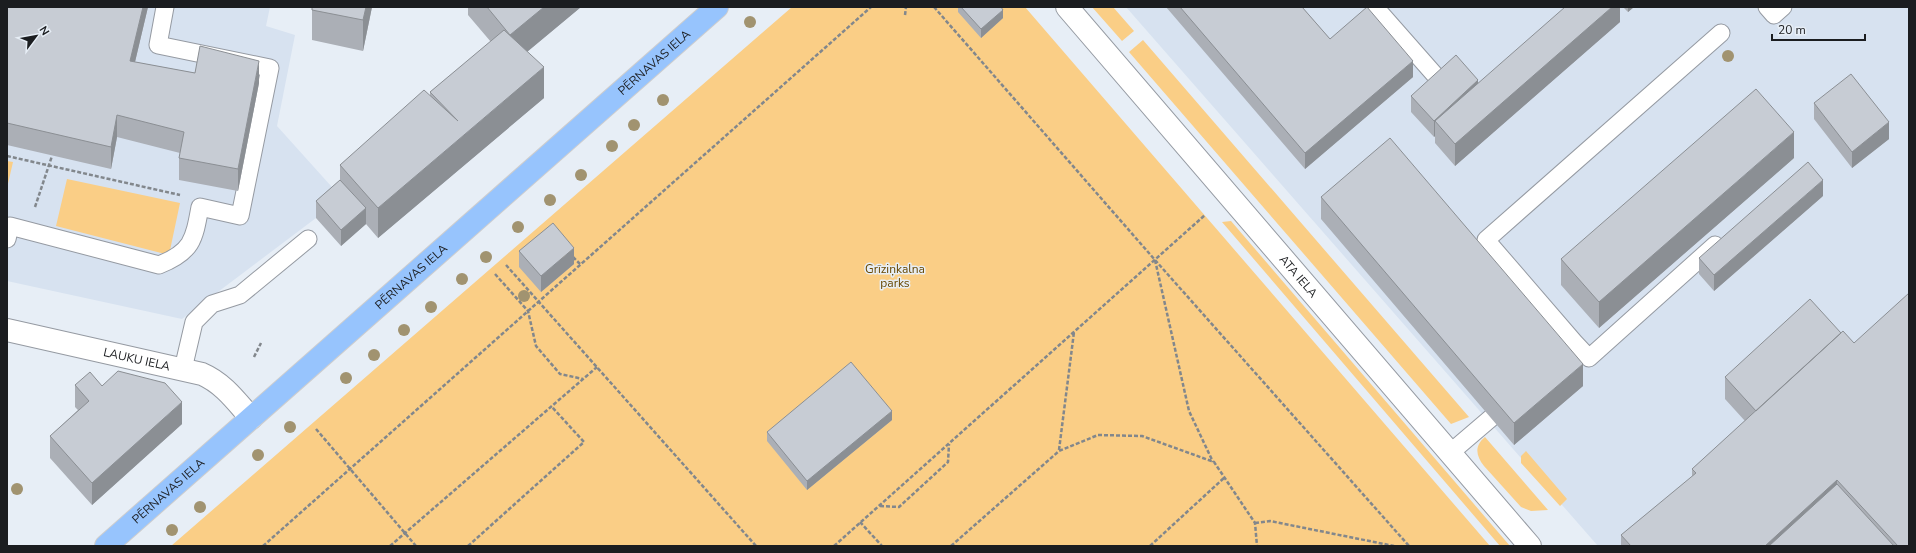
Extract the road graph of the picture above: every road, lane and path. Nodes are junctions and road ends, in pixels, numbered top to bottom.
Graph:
1 (166, 7) edge
2 (717, 7) edge
3 (871, 7) edge
4 (906, 7) edge
5 (934, 7) edge
6 (1067, 7) edge
7 (1375, 7) edge
8 (1767, 7) edge
9 (1783, 7) edge
10 (905, 15) dead end
11 (1721, 33) dead end
12 (1434, 74) edge
13 (7, 156) edge
14 (52, 156) dead end
15 (48, 166) junction
16 (200, 207) junction
17 (1205, 215) dead end
18 (28, 231) junction
19 (1725, 237) edge
20 (7, 239) edge
21 (308, 239) dead end
22 (569, 253) edge
23 (1155, 260) junction
24 (506, 264) dead end
25 (580, 264) junction
26 (495, 274) dead end
27 (539, 302) junction
28 (528, 311) junction
29 (7, 330) edge
30 (1074, 331) junction
31 (1574, 342) junction
32 (261, 343) dead end
33 (254, 357) dead end
34 (1558, 357) edge
35 (597, 367) junction
36 (183, 369) junction
37 (584, 379) junction
38 (552, 407) junction
39 (251, 418) junction
40 (1490, 418) dead end
41 (316, 429) dead end
42 (949, 443) junction
43 (1059, 451) junction
44 (1450, 453) junction
45 (1214, 462) junction
46 (350, 469) junction
47 (1225, 477) junction
48 (880, 506) junction
49 (860, 522) junction
50 (1255, 523) junction
51 (405, 533) junction
52 (106, 546) edge
53 (263, 546) edge
54 (390, 546) edge
55 (416, 546) edge
56 (468, 546) edge
57 (756, 546) edge
58 (834, 546) edge
59 (882, 546) edge
60 (951, 546) edge
61 (1150, 546) edge
62 (1257, 546) edge
63 (1394, 546) edge
64 (1409, 546) edge
65 (1530, 546) edge

1 - 16 lane
2 - 39 main road, PĒRNAVAS IELA
3 - 25 path
4 - 10 path
5 - 23 path
6 - 44 street, ATA IELA
7 - 12 lane
8 - 9 lane
11 - 31 lane
13 - 15 path
14 - 15 path
15 - 16 path
15 - 18 path
16 - 18 lane
17 - 23 path
18 - 20 lane
19 - 31 lane
21 - 36 lane
22 - 25 path
23 - 30 path
23 - 45 path
23 - 64 path
24 - 27 path
25 - 27 path
26 - 28 path
27 - 28 path
27 - 35 path
28 - 37 path
28 - 46 path
29 - 36 street, LAUKU IELA
30 - 42 path
30 - 43 path
31 - 34 lane
32 - 33 path
35 - 37 path
35 - 57 path
36 - 39 street, LAUKU IELA
37 - 38 path
38 - 51 path
38 - 56 path
39 - 52 main road, PĒRNAVAS IELA
40 - 44 lane
41 - 46 path
42 - 48 path
42 - 48 path
43 - 45 path
43 - 60 path
44 - 65 street, ATA IELA
45 - 47 path
46 - 51 path
46 - 53 path
47 - 50 path
47 - 61 path
48 - 49 path
49 - 58 path
49 - 59 path
50 - 62 path
50 - 63 path
51 - 54 path
51 - 55 path

